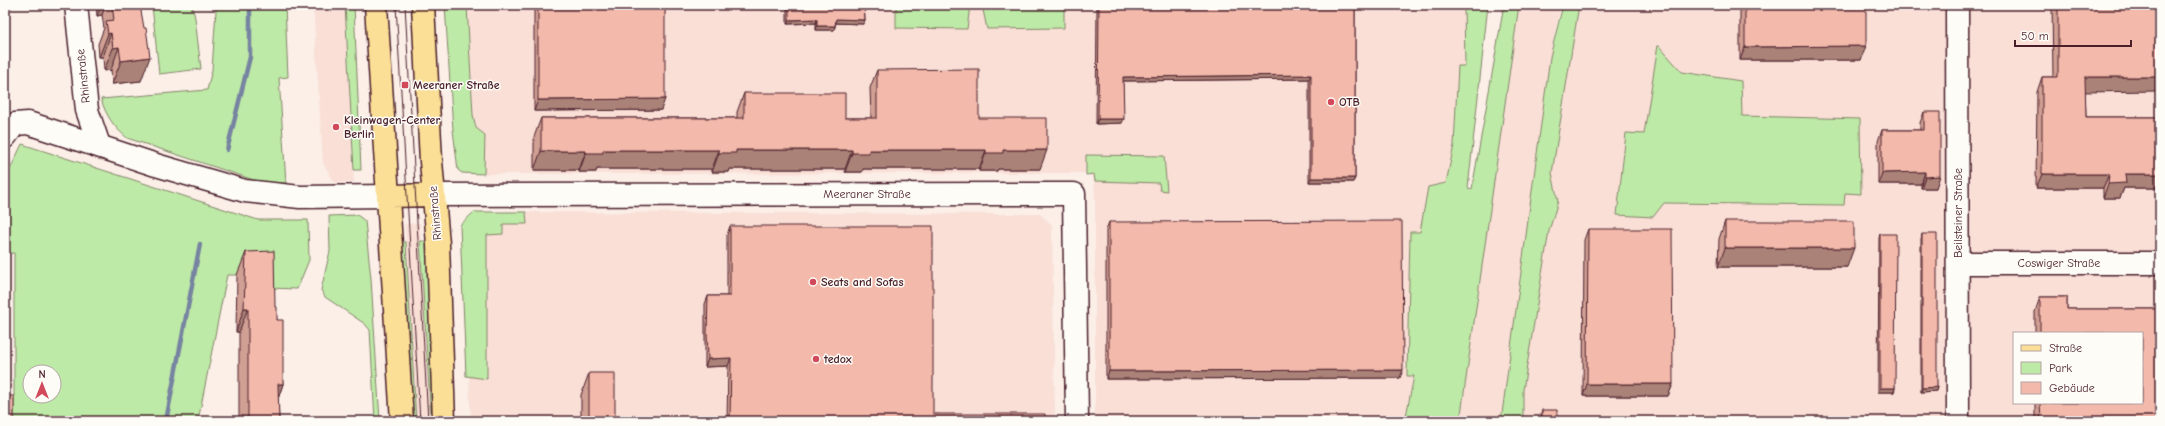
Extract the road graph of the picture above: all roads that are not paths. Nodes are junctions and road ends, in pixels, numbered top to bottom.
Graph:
1 (76, 5) edge
2 (376, 5) edge
3 (422, 5) edge
4 (1958, 5) edge
5 (5, 137) edge
6 (98, 145) junction
7 (434, 194) junction
8 (389, 196) junction
9 (1958, 263) junction
10 (2160, 263) edge
11 (402, 421) edge
12 (444, 421) edge
13 (1077, 421) edge
14 (1958, 421) edge

1 - 6 street, Rhinstraße
2 - 8 main road
3 - 7 main road, Rhinstraße
4 - 9 street, Beilsteiner Straße
5 - 6 street
6 - 8 street
7 - 8 main road
7 - 12 main road, Rhinstraße
7 - 13 street, Meeraner Straße
8 - 11 main road
9 - 10 street, Coswiger Straße
9 - 14 street, Beilsteiner Straße

